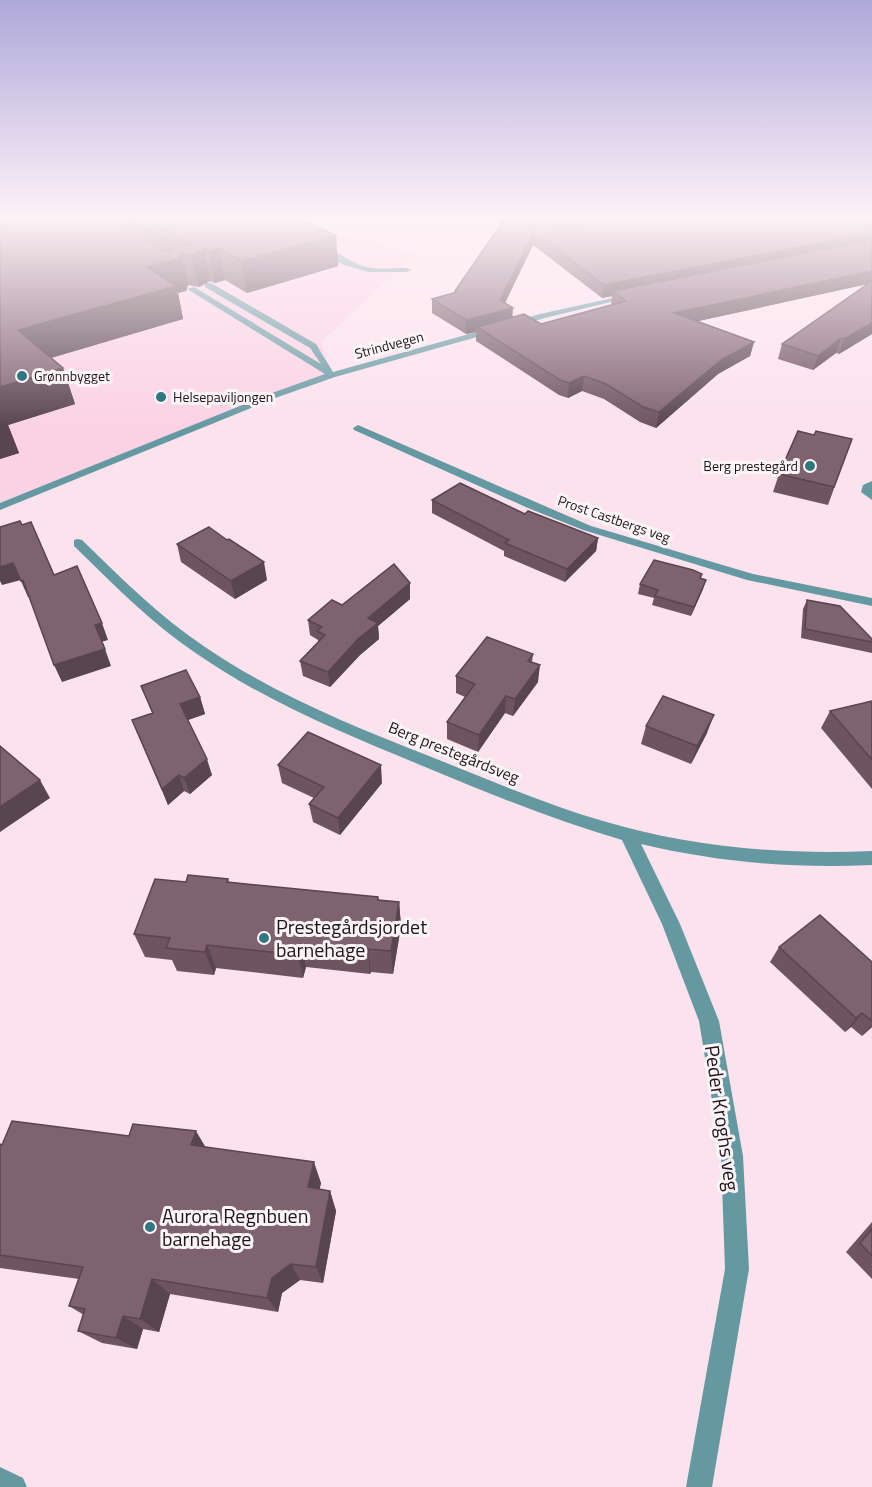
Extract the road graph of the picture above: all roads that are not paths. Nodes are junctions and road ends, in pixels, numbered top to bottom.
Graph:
1 (214, 288) edge
2 (191, 289) edge
3 (646, 293) edge
4 (332, 375) junction
5 (358, 428) dead end
6 (872, 484) edge
7 (872, 497) edge
8 (0, 507) edge
9 (78, 543) dead end
10 (872, 602) edge
11 (628, 835) junction
12 (872, 858) edge
13 (0, 1480) edge
14 (14, 1487) edge
15 (699, 1487) edge

1 - 4 street
2 - 4 street
3 - 4 street, Strindvegen
4 - 8 street, Strindvegen
5 - 10 street, Prost Castbergs veg
6 - 7 street
9 - 11 street, Berg prestegårdsveg
11 - 12 street, Berg prestegårdsveg
11 - 15 street, Peder Kroghs veg
13 - 14 street

